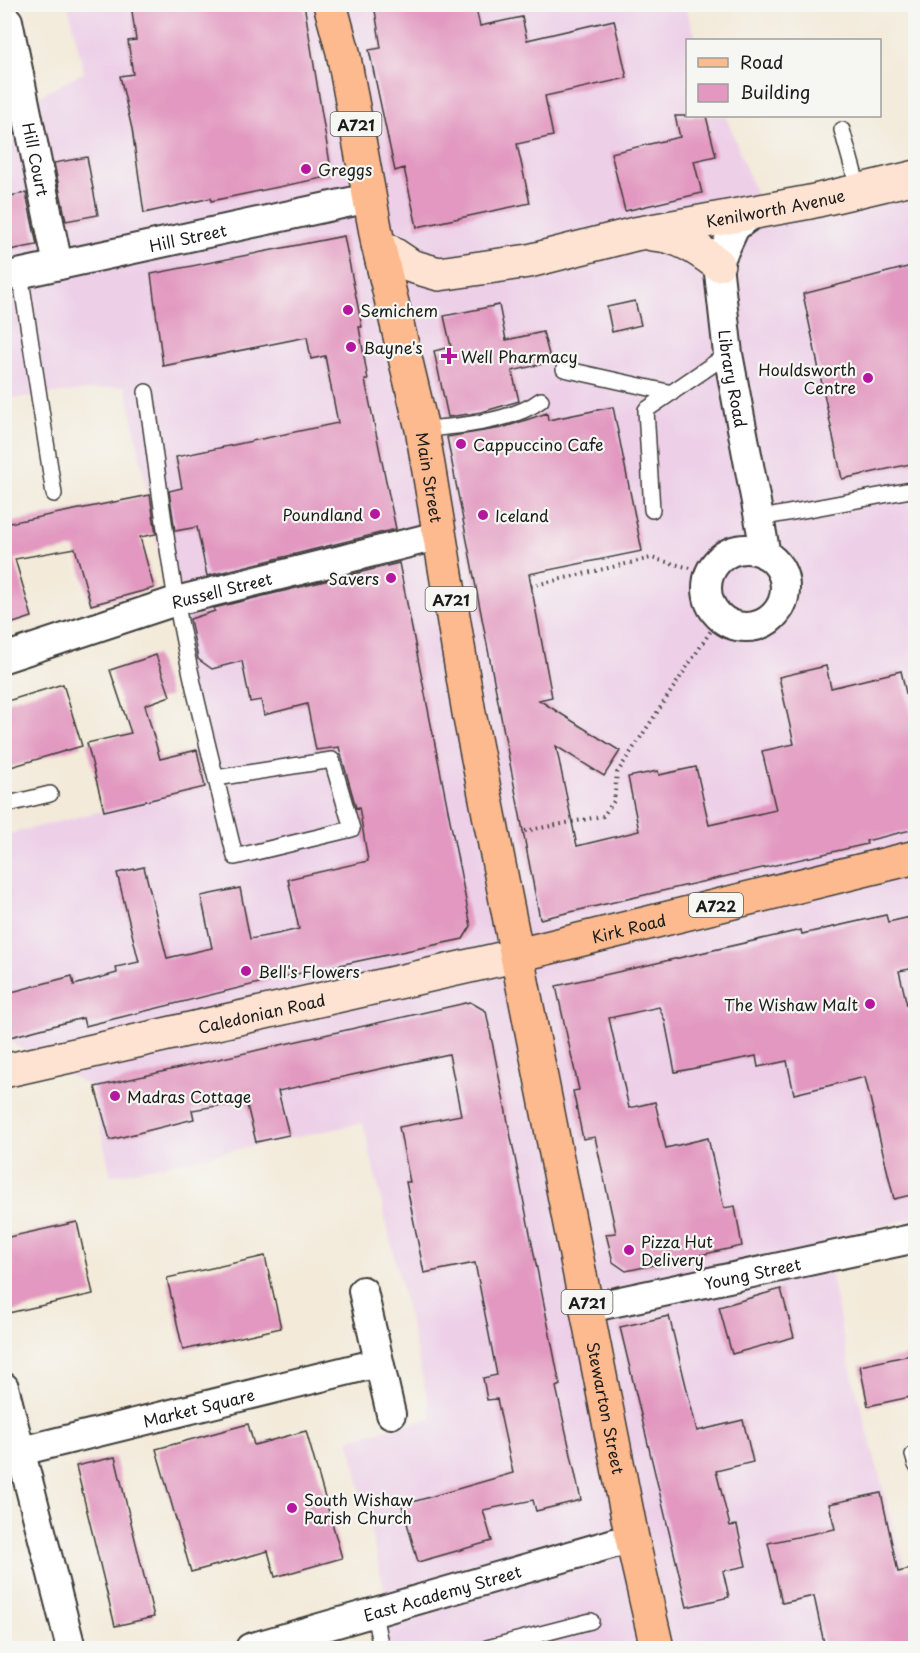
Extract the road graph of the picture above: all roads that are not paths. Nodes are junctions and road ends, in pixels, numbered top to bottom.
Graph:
1 (330, 4) edge
2 (4, 18) edge
3 (842, 130) dead end
4 (915, 177) edge
5 (859, 191) junction
6 (369, 198) junction
7 (754, 213) junction
8 (635, 234) junction
9 (378, 244) junction
10 (718, 264) junction
11 (58, 265) junction
12 (12, 275) edge
13 (728, 354) junction
14 (564, 369) dead end
15 (146, 392) dead end
16 (672, 393) junction
17 (541, 400) dead end
18 (422, 429) junction
19 (915, 489) edge
20 (54, 494) dead end
21 (652, 510) dead end
22 (761, 518) junction
23 (441, 535) junction
24 (766, 555) junction
25 (176, 601) junction
26 (4, 658) edge
27 (216, 778) junction
28 (50, 794) dead end
29 (4, 805) edge
30 (915, 856) edge
31 (518, 955) junction
32 (4, 1071) edge
33 (915, 1238) edge
34 (363, 1291) dead end
35 (588, 1308) junction
36 (378, 1363) junction
37 (4, 1387) edge
38 (391, 1414) dead end
39 (21, 1451) junction
40 (632, 1538) junction
41 (374, 1614) junction
42 (591, 1621) dead end
43 (71, 1648) edge
44 (250, 1648) edge
45 (381, 1648) edge
46 (487, 1648) edge
47 (657, 1648) edge

1 - 6 main road, Main Street / A721
2 - 11 street, Hill Court
3 - 5 lane
4 - 5 main road, Kenilworth Avenue
5 - 7 main road, Kenilworth Avenue
6 - 9 main road, Main Street / A721
6 - 11 street, Hill Street
7 - 8 main road, Kenilworth Avenue
7 - 10 street
8 - 9 main road, Kenilworth Avenue
8 - 10 main road, Kenilworth Avenue
9 - 18 main road, Main Street / A721
10 - 13 street, Library Road
11 - 12 street, Hill Street
12 - 20 lane
13 - 16 lane
13 - 22 street, Library Road
14 - 16 lane
15 - 25 lane
16 - 21 lane
17 - 18 lane
18 - 23 main road, Main Street / A721
19 - 22 lane
22 - 24 street, Library Road
23 - 25 street, Russell Street
23 - 31 main road, Main Street / A721
24 - 24 street, Library Road
25 - 26 street, Russell Street
25 - 27 lane
27 - 27 lane
28 - 29 lane
30 - 31 main road, Kirk Road / A722
31 - 32 main road, Caledonian Road
31 - 35 main road, Stewarton Street / A721
33 - 35 street, Young Street
34 - 36 street
35 - 40 main road, Stewarton Street / A721
36 - 38 street
36 - 39 street, Market Square
37 - 39 street
39 - 43 street
40 - 41 street, East Academy Street
40 - 47 main road, Stewarton Street / A721
41 - 44 street, East Academy Street
41 - 45 lane
42 - 46 lane

